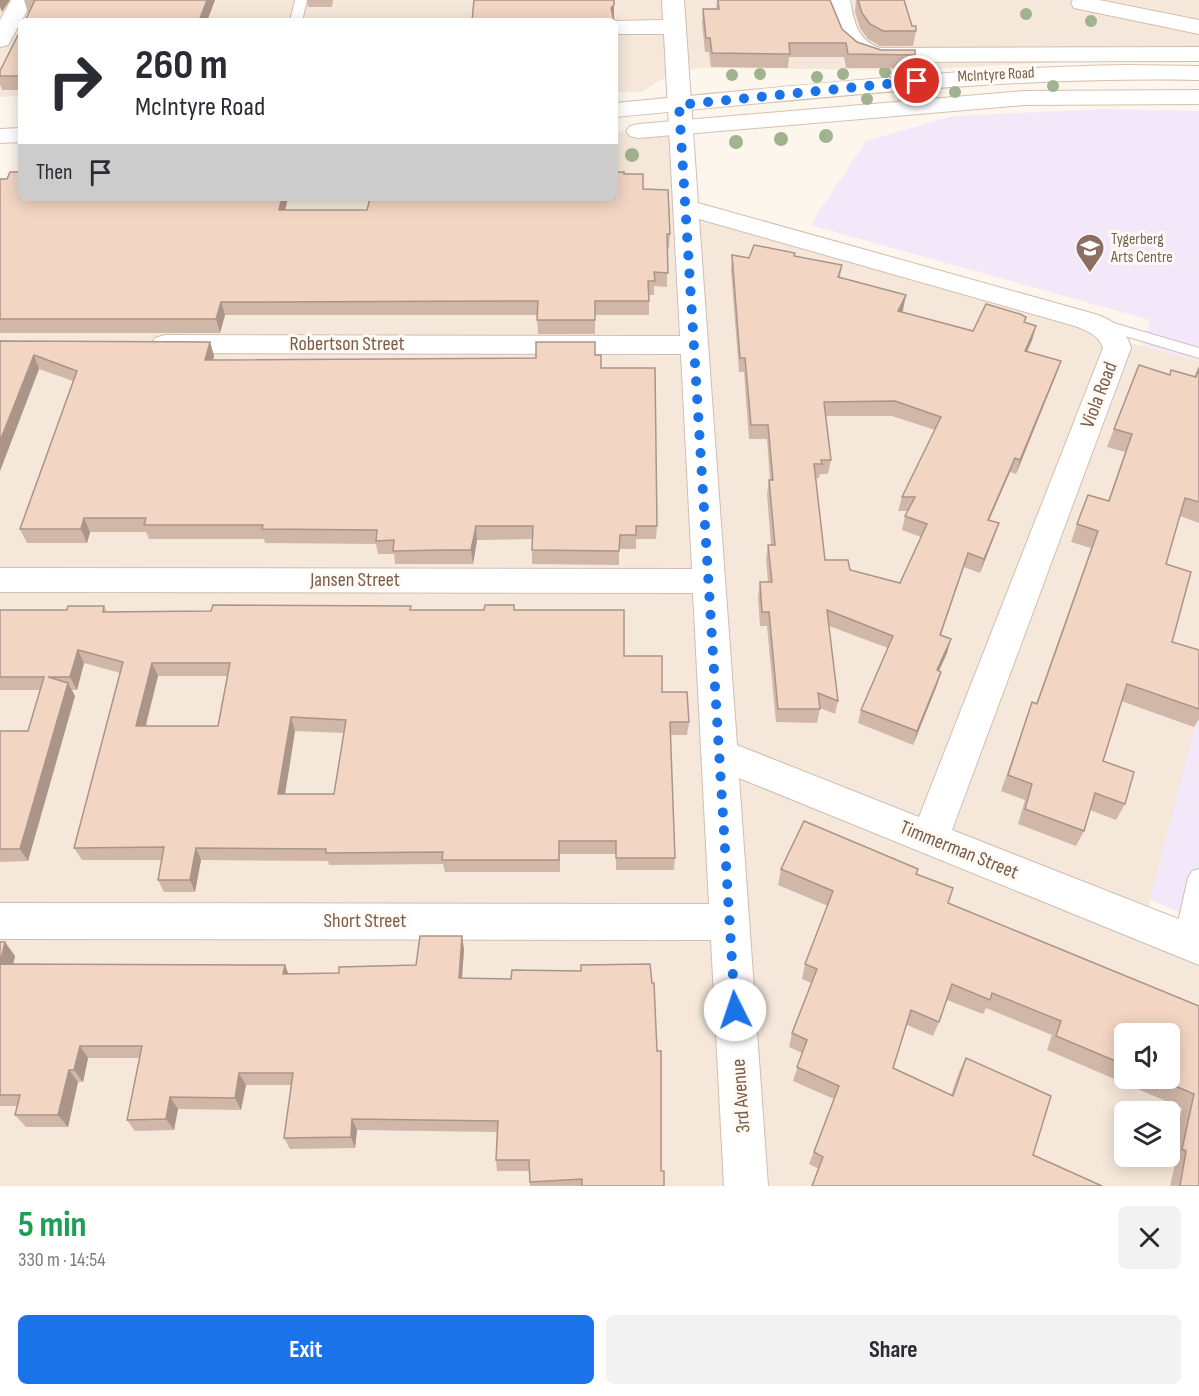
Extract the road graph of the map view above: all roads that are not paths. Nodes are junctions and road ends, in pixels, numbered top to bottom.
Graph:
1 (22, 0) edge
2 (301, 0) edge
3 (673, 0) edge
4 (839, 0) edge
5 (1082, 3) dead end
6 (297, 18) edge
7 (618, 27) edge
8 (674, 27) junction
9 (1199, 27) edge
10 (7, 30) edge
11 (1199, 54) edge
12 (1199, 74) edge
13 (1199, 97) edge
14 (618, 110) edge
15 (680, 116) junction
16 (618, 132) edge
17 (18, 135) edge
18 (0, 136) edge
19 (686, 207) junction
20 (1085, 320) junction
21 (143, 344) edge
22 (694, 345) junction
23 (1199, 352) edge
24 (0, 580) edge
25 (710, 581) junction
26 (720, 754) junction
27 (930, 838) junction
28 (1199, 878) edge
29 (0, 921) edge
30 (730, 922) junction
31 (1192, 943) edge
32 (746, 1186) edge

1 - 10 street
2 - 6 lane
3 - 8 street, 3rd Avenue
4 - 11 street
5 - 9 street
7 - 8 street
8 - 15 street, 3rd Avenue
12 - 15 street, McIntyre Road
13 - 15 street, McIntyre Road
14 - 15 street, McIntyre Road
15 - 16 street, McIntyre Road
15 - 19 street, 3rd Avenue
17 - 18 street
19 - 20 street, Viola Road
19 - 22 street, 3rd Avenue
20 - 23 lane
20 - 27 street, Viola Road
21 - 22 street, Robertson Street
22 - 25 street, 3rd Avenue
24 - 25 street, Jansen Street
25 - 26 street, 3rd Avenue
26 - 27 street, Timmerman Street
26 - 30 street, 3rd Avenue
27 - 31 street, Timmerman Street
28 - 31 lane
29 - 30 street, Short Street
30 - 32 street, 3rd Avenue

